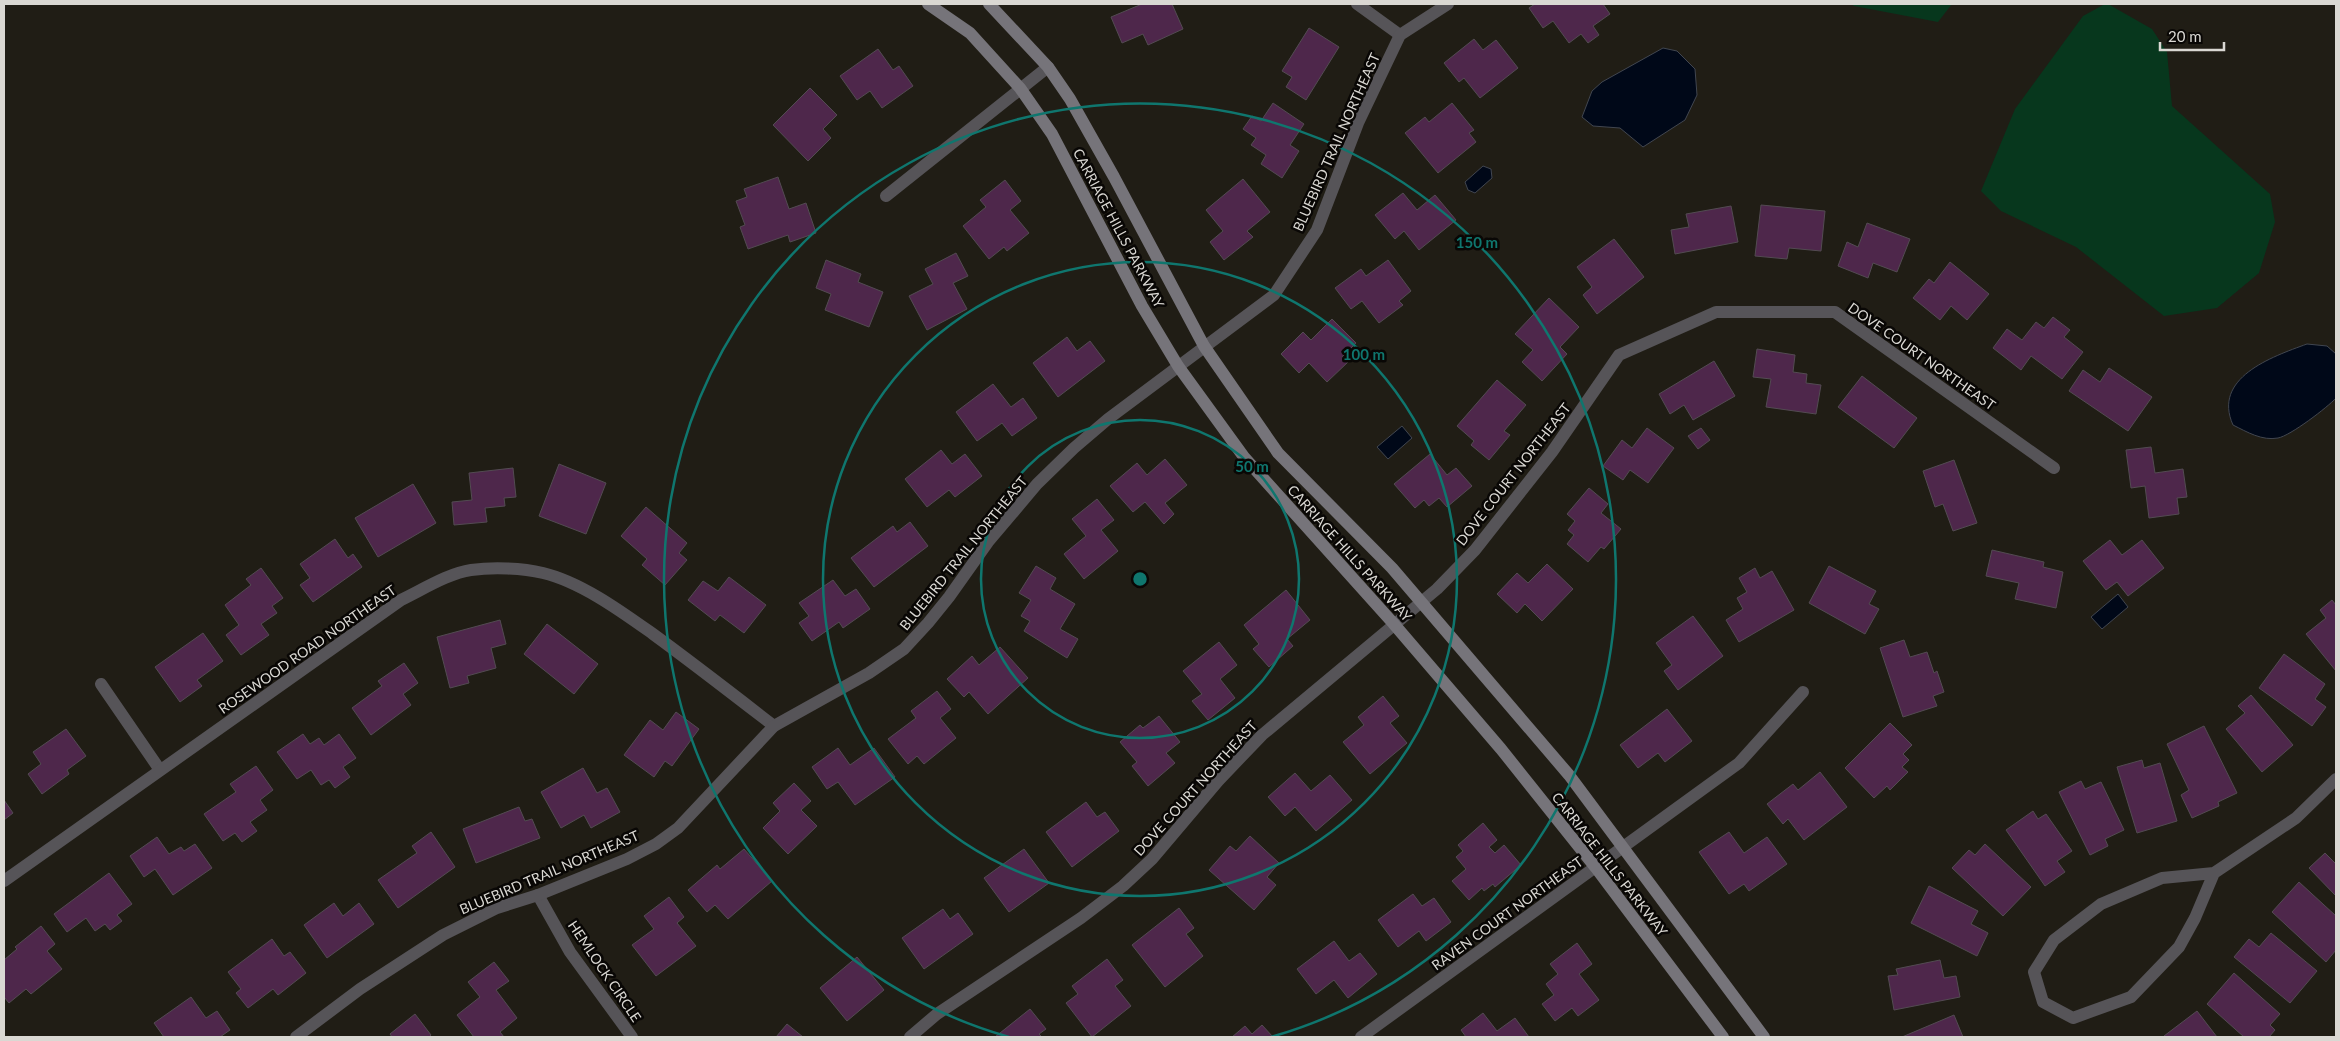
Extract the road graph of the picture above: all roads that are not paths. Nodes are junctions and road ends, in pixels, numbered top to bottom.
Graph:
1 (928, 4) edge
2 (989, 4) edge
3 (1357, 4) edge
4 (1448, 4) edge
5 (1400, 36) junction
6 (1048, 67) junction
7 (1020, 88) junction
8 (886, 196) dead end
9 (1204, 346) junction
10 (1178, 366) junction
11 (2054, 468) dead end
12 (1420, 603) junction
13 (1393, 624) junction
14 (101, 684) dead end
15 (1803, 692) dead end
16 (774, 726) junction
17 (160, 770) junction
18 (2336, 779) edge
19 (1623, 848) junction
20 (1596, 868) junction
21 (2214, 872) junction
22 (4, 881) edge
23 (538, 895) junction
24 (296, 1037) edge
25 (632, 1037) edge
26 (910, 1037) edge
27 (1361, 1037) edge
28 (1723, 1037) edge
29 (1764, 1037) edge

1 - 7 street, CARRIAGE HILLS PARKWAY
2 - 6 street, CARRIAGE HILLS PARKWAY
3 - 5 street
4 - 5 street
5 - 9 street, BLUEBIRD TRAIL NORTHEAST
6 - 7 street
6 - 9 street, CARRIAGE HILLS PARKWAY
7 - 8 street
7 - 10 street, CARRIAGE HILLS PARKWAY
9 - 10 street, BLUEBIRD TRAIL NORTHEAST
9 - 12 street, CARRIAGE HILLS PARKWAY
10 - 13 street, CARRIAGE HILLS PARKWAY
10 - 16 street, BLUEBIRD TRAIL NORTHEAST
11 - 12 street, DOVE COURT NORTHEAST
12 - 13 street, DOVE COURT NORTHEAST
12 - 19 street, CARRIAGE HILLS PARKWAY
13 - 20 street, CARRIAGE HILLS PARKWAY
13 - 26 street, DOVE COURT NORTHEAST
14 - 17 street
15 - 19 street, RAVEN COURT NORTHEAST
16 - 17 street, ROSEWOOD ROAD NORTHEAST
16 - 23 street, BLUEBIRD TRAIL NORTHEAST
17 - 22 street, ROSEWOOD ROAD NORTHEAST
18 - 21 street
19 - 20 street, RAVEN COURT NORTHEAST
19 - 29 street, CARRIAGE HILLS PARKWAY
20 - 27 street, RAVEN COURT NORTHEAST
20 - 28 street, CARRIAGE HILLS PARKWAY
21 - 21 street
23 - 24 street, BLUEBIRD TRAIL NORTHEAST
23 - 25 street, HEMLOCK CIRCLE

